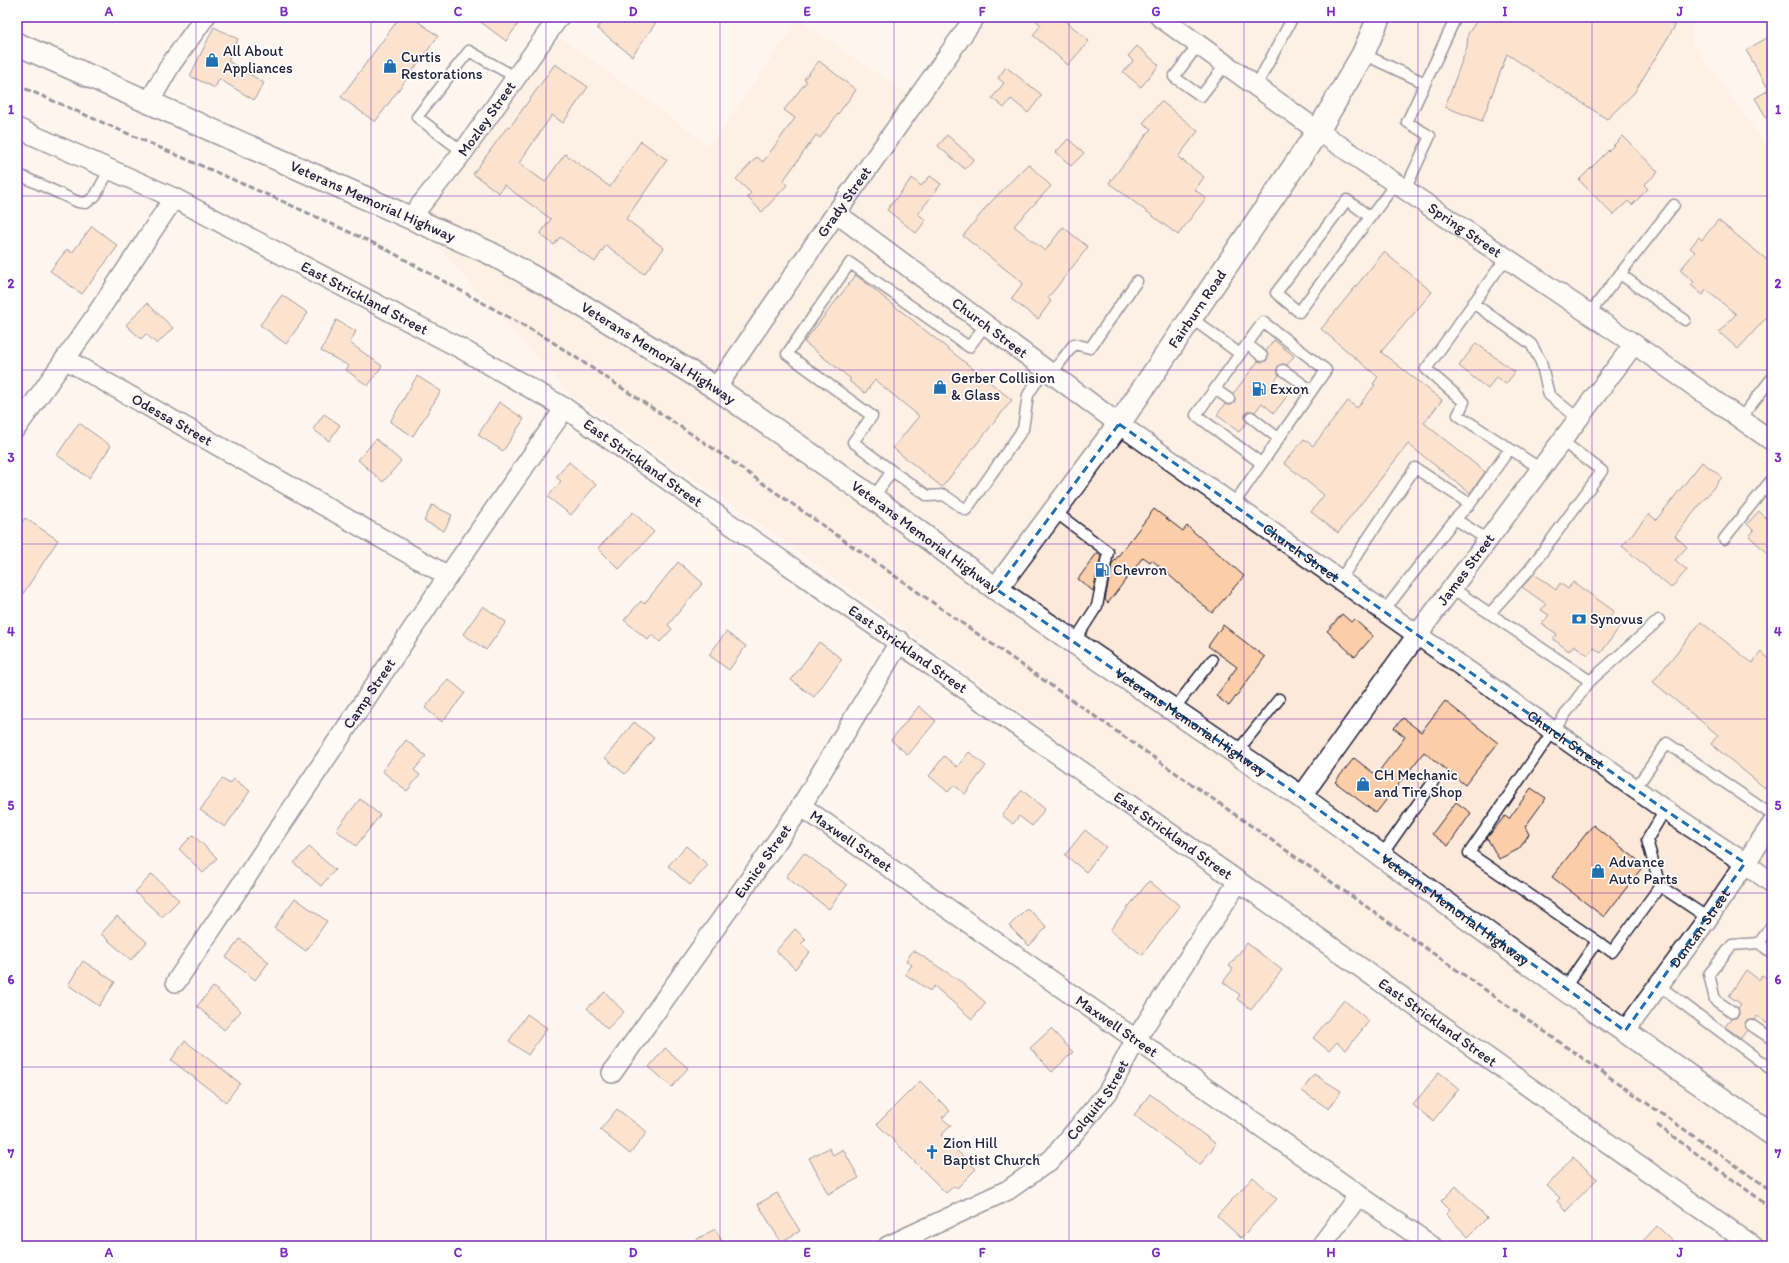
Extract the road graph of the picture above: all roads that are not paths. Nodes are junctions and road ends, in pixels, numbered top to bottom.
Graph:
1 (205, 17) edge
2 (559, 17) edge
3 (975, 17) edge
4 (1160, 17) edge
5 (1293, 17) edge
6 (1380, 17) edge
7 (1456, 17) edge
8 (17, 44) edge
9 (1198, 45) junction
10 (1363, 54) junction
11 (1226, 64) junction
12 (517, 78) junction
13 (1425, 83) junction
14 (1256, 86) junction
15 (149, 102) junction
16 (17, 128) edge
17 (1318, 131) junction
18 (463, 152) junction
19 (110, 169) junction
20 (17, 174) edge
21 (1400, 187) junction
22 (174, 198) junction
23 (1674, 205) dead end
24 (836, 213) junction
25 (411, 217) junction
26 (1370, 217) junction
27 (1506, 258) junction
28 (1620, 274) junction
29 (1137, 281) dead end
30 (1473, 303) junction
31 (1589, 314) junction
32 (1191, 318) junction
33 (1685, 320) dead end
34 (986, 324) junction
35 (1247, 344) junction
36 (1634, 344) junction
37 (1240, 354) junction
38 (1262, 356) dead end
39 (66, 359) junction
40 (1283, 370) dead end
41 (1048, 371) junction
42 (1772, 378) edge
43 (716, 388) junction
44 (1215, 389) junction
45 (1311, 390) junction
46 (1229, 399) dead end
47 (565, 408) junction
48 (1251, 417) dead end
49 (1579, 419) junction
50 (1740, 419) junction
51 (1119, 424) junction
52 (17, 427) edge
53 (1278, 438) junction
54 (1562, 440) junction
55 (1772, 441) edge
56 (1509, 450) junction
57 (1261, 463) junction
58 (1541, 469) junction
59 (892, 471) junction
60 (1772, 479) edge
61 (873, 498) junction
62 (1233, 504) junction
63 (1470, 504) junction
64 (1054, 511) junction
65 (1455, 519) junction
66 (1724, 539) dead end
67 (1488, 540) junction
68 (448, 576) junction
69 (1340, 580) junction
70 (1452, 588) junction
71 (996, 589) junction
72 (1384, 611) junction
73 (1490, 613) junction
74 (1659, 620) dead end
75 (1417, 635) junction
76 (900, 641) junction
77 (1074, 642) junction
78 (1212, 660) dead end
79 (1590, 681) junction
80 (1279, 699) dead end
81 (1173, 710) junction
82 (1553, 731) junction
83 (1236, 753) junction
84 (1433, 782) dead end
85 (1635, 789) junction
86 (1301, 797) junction
87 (801, 806) junction
88 (1665, 810) junction
89 (1772, 815) edge
90 (1772, 824) edge
91 (1381, 856) junction
92 (1746, 863) junction
93 (1238, 882) junction
94 (1772, 883) edge
95 (1660, 886) junction
96 (1708, 918) junction
97 (1772, 925) edge
98 (1596, 941) junction
99 (1759, 943) junction
100 (1772, 953) edge
101 (176, 982) dead end
102 (1658, 986) junction
103 (1564, 989) junction
104 (1733, 1012) dead end
105 (1751, 1025) dead end
106 (1625, 1031) junction
107 (1136, 1039) junction
108 (1772, 1040) edge
109 (1772, 1070) edge
110 (612, 1073) dead end
111 (1772, 1134) edge
112 (1358, 1195) junction
113 (888, 1246) edge
114 (1321, 1246) edge
115 (1432, 1246) edge
116 (1753, 1246) edge

1 - 15 street
2 - 12 street, Mozley Street
3 - 24 street, Grady Street
4 - 9 street, Spring Street
5 - 14 lane
6 - 10 main road, Fairburn Road
7 - 13 lane
8 - 15 main road, Veterans Memorial Highway
9 - 11 street, Spring Street
9 - 11 lane
10 - 13 lane
10 - 17 main road, Fairburn Road
11 - 14 street, Spring Street
12 - 18 street, Mozley Street
12 - 18 lane
13 - 21 lane
14 - 17 street, Spring Street
15 - 25 main road, Veterans Memorial Highway
16 - 19 street, East Strickland Street
17 - 21 street, Spring Street
17 - 32 main road, Fairburn Road
18 - 25 street, Mozley Street
19 - 20 lane
19 - 22 street, East Strickland Street
21 - 26 lane
21 - 27 street, Spring Street
22 - 39 street
22 - 47 street, East Strickland Street
23 - 28 lane
24 - 34 street, Church Street
24 - 43 street, Grady Street
25 - 43 main road, Veterans Memorial Highway
26 - 26 lane
27 - 30 lane
27 - 31 street, Spring Street
28 - 31 lane
28 - 33 lane
29 - 41 lane
30 - 49 lane
30 - 56 lane
31 - 36 street, Spring Street
32 - 37 lane
32 - 51 main road, Fairburn Road
34 - 41 street, Church Street
34 - 59 lane
35 - 37 lane
35 - 38 lane
35 - 45 lane
36 - 49 street, James Street
36 - 50 street, Spring Street
37 - 44 lane
39 - 52 street
39 - 68 street, Odessa Street
40 - 45 lane
41 - 51 street, Church Street
41 - 59 lane
42 - 50 lane
43 - 61 main road, Veterans Memorial Highway
44 - 46 lane
44 - 57 lane
45 - 53 lane
47 - 68 street, Camp Street
47 - 76 street, East Strickland Street
48 - 53 lane
49 - 54 street, James Street
50 - 55 street, Spring Street
51 - 62 street, Church Street
51 - 64 main road, Fairburn Road
53 - 57 lane
54 - 58 street, James Street
54 - 73 lane
56 - 58 lane
56 - 63 lane
57 - 62 lane
58 - 67 street, James Street
59 - 61 lane
60 - 66 lane
61 - 71 main road, Veterans Memorial Highway
62 - 69 street, Church Street
63 - 65 lane
63 - 69 lane
64 - 71 main road, Fairburn Road
64 - 77 lane
65 - 67 lane
65 - 72 lane
67 - 70 street, James Street
68 - 101 street, Camp Street
69 - 72 street, Church Street
70 - 73 lane
70 - 75 street, James Street
71 - 77 main road, Veterans Memorial Highway
72 - 75 street, Church Street
73 - 79 lane
74 - 79 lane
75 - 82 street, Church Street
75 - 86 street, James Street
76 - 87 street, Eunice Street
76 - 93 street, East Strickland Street
77 - 81 main road, Veterans Memorial Highway
78 - 81 lane
79 - 82 lane
80 - 83 lane
81 - 83 main road, Veterans Memorial Highway
82 - 85 street, Church Street
82 - 98 lane
83 - 86 main road, Veterans Memorial Highway
84 - 91 lane
85 - 88 street, Church Street
85 - 89 lane
86 - 91 main road, Veterans Memorial Highway
87 - 107 street, Maxwell Street
87 - 110 street, Eunice Street
88 - 92 street, Church Street
88 - 95 lane
90 - 92 street, Duncan Street
91 - 103 main road, Veterans Memorial Highway
92 - 94 street, Church Street
92 - 96 street, Duncan Street
93 - 107 street, Colquitt Street
93 - 116 street, East Strickland Street
95 - 96 lane
95 - 98 lane
96 - 102 street, Duncan Street
97 - 99 lane
98 - 103 lane
99 - 100 lane
99 - 104 lane
102 - 106 street, Duncan Street
102 - 109 lane
103 - 106 main road, Veterans Memorial Highway
105 - 108 lane
106 - 111 main road, Veterans Memorial Highway
107 - 112 street, Maxwell Street
107 - 113 street, Colquitt Street
112 - 114 street
112 - 115 street, Maxwell Street

